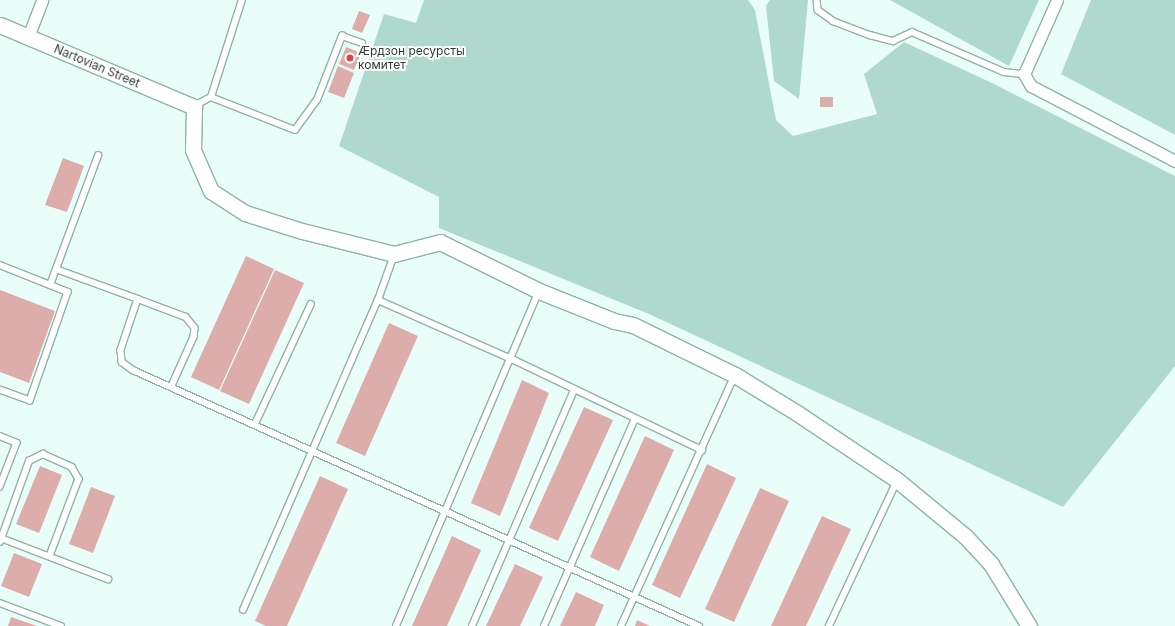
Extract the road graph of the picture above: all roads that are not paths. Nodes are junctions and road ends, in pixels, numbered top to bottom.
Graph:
1 (42, 0) edge
2 (242, 0) edge
3 (817, 0) edge
4 (1057, 0) edge
5 (0, 25) edge
6 (28, 37) junction
7 (362, 43) dead end
8 (1024, 74) junction
9 (211, 97) junction
10 (194, 107) junction
11 (98, 156) dead end
12 (1175, 162) edge
13 (394, 254) junction
14 (0, 265) edge
15 (56, 269) junction
16 (50, 285) junction
17 (539, 291) junction
18 (138, 299) junction
19 (378, 300) junction
20 (311, 304) dead end
21 (512, 359) junction
22 (735, 375) junction
23 (172, 386) junction
24 (0, 390) edge
25 (574, 390) junction
26 (636, 419) junction
27 (255, 424) junction
28 (0, 436) edge
29 (702, 450) junction
30 (313, 451) junction
31 (897, 480) junction
32 (0, 487) edge
33 (446, 512) junction
34 (1, 540) edge
35 (510, 540) junction
36 (50, 556) junction
37 (570, 568) junction
38 (108, 578) dead end
39 (634, 597) junction
40 (0, 604) edge
41 (243, 610) dead end
42 (61, 626) edge
43 (396, 626) edge
44 (472, 626) edge
45 (544, 626) edge
46 (621, 626) edge
47 (699, 626) edge
48 (829, 626) edge
49 (1029, 626) edge

1 - 6 street
2 - 9 lane
3 - 8 lane
4 - 8 street
5 - 6 street, Nartovian Street
6 - 10 street, Nartovian Street
7 - 9 lane
8 - 12 street
9 - 10 lane
10 - 13 street
11 - 15 lane
13 - 17 street
13 - 19 lane
14 - 16 lane
15 - 16 lane
15 - 18 lane
16 - 24 lane
17 - 21 lane
17 - 22 street
18 - 23 lane
18 - 23 lane
19 - 21 lane
19 - 30 lane
20 - 27 lane
21 - 25 lane
21 - 33 lane
22 - 29 lane
22 - 31 street
23 - 27 lane
25 - 26 lane
25 - 35 lane
26 - 29 lane
26 - 37 lane
27 - 30 lane
28 - 32 lane
29 - 39 lane
30 - 33 lane
30 - 41 lane
31 - 48 lane
31 - 49 street
33 - 35 lane
33 - 43 lane
34 - 36 lane
34 - 36 lane
35 - 37 lane
35 - 44 lane
36 - 38 lane
37 - 39 lane
37 - 45 lane
39 - 46 lane
39 - 47 lane
40 - 42 lane

